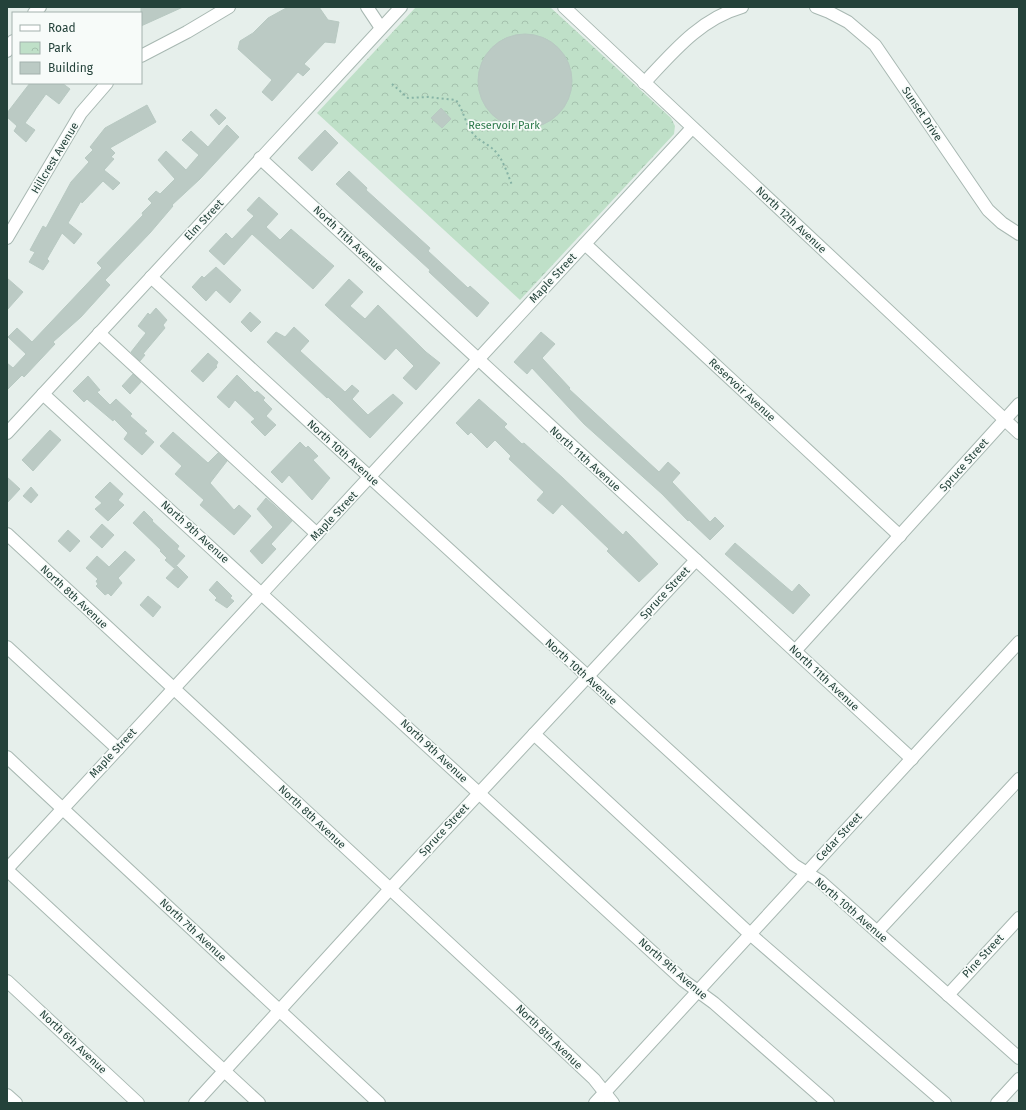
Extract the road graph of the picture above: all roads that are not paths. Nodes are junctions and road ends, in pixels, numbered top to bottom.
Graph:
1 (229, 7) edge
2 (367, 7) edge
3 (401, 7) edge
4 (564, 7) edge
5 (742, 7) edge
6 (816, 7) edge
7 (381, 28) junction
8 (142, 55) edge
9 (644, 83) junction
10 (106, 84) edge
11 (692, 128) junction
12 (260, 158) junction
13 (1019, 234) edge
14 (7, 238) edge
15 (585, 244) junction
16 (151, 277) junction
17 (99, 333) junction
18 (478, 360) junction
19 (44, 394) junction
20 (1019, 404) edge
21 (1005, 420) junction
22 (7, 433) edge
23 (1019, 433) edge
24 (370, 477) junction
25 (7, 534) edge
26 (317, 534) junction
27 (900, 536) junction
28 (696, 560) junction
29 (262, 593) junction
30 (1019, 642) edge
31 (7, 646) edge
32 (795, 651) junction
33 (587, 677) junction
34 (173, 689) junction
35 (534, 734) junction
36 (118, 748) junction
37 (7, 757) edge
38 (912, 759) junction
39 (1019, 779) edge
40 (479, 792) junction
41 (62, 808) junction
42 (7, 869) edge
43 (806, 873) junction
44 (390, 889) junction
45 (1019, 918) edge
46 (877, 932) junction
47 (750, 934) junction
48 (7, 981) edge
49 (698, 991) junction
50 (948, 995) junction
51 (279, 1011) junction
52 (1018, 1055) edge
53 (224, 1071) junction
54 (1019, 1079) edge
55 (604, 1093) junction
56 (7, 1095) edge
57 (16, 1103) edge
58 (138, 1103) edge
59 (195, 1103) edge
60 (259, 1103) edge
61 (379, 1103) edge
62 (595, 1103) edge
63 (613, 1103) edge
64 (828, 1103) edge
65 (945, 1103) edge
66 (997, 1103) edge

1 - 8 street
2 - 7 street
3 - 7 street, Elm Street
4 - 9 street, North 12th Avenue
5 - 9 street
6 - 13 street, Sunset Drive
7 - 12 street, Elm Street
9 - 11 street, North 12th Avenue
10 - 14 street, Hillcrest Avenue
11 - 15 street, Maple Street
11 - 21 street, North 12th Avenue
12 - 16 street, Elm Street
12 - 18 street, North 11th Avenue
15 - 18 street, Maple Street
15 - 27 street, Reservoir Avenue
16 - 17 street, Elm Street
16 - 24 street, North 10th Avenue
17 - 19 street, Elm Street
17 - 26 street
18 - 24 street, Maple Street
18 - 28 street, North 11th Avenue
19 - 22 street, Elm Street
19 - 29 street, North 9th Avenue
20 - 21 street, Spruce Street
21 - 23 street, North 12th Avenue
21 - 27 street, Spruce Street
24 - 26 street, Maple Street
24 - 33 street, North 10th Avenue
25 - 34 street, North 8th Avenue
26 - 29 street, Maple Street
27 - 32 street, Spruce Street
28 - 32 street, North 11th Avenue
28 - 33 street, Spruce Street
29 - 34 street, Maple Street
29 - 40 street, North 9th Avenue
30 - 38 street, Cedar Street
31 - 36 street
32 - 38 street, North 11th Avenue
33 - 35 street, Spruce Street
33 - 43 street, North 10th Avenue
34 - 36 street, Maple Street
34 - 44 street, North 8th Avenue
35 - 40 street, Spruce Street
35 - 47 street
36 - 41 street, Maple Street
37 - 41 street, North 7th Avenue
38 - 43 street, Cedar Street
39 - 46 street
40 - 44 street, Spruce Street
40 - 49 street, North 9th Avenue
41 - 42 street, Maple Street
41 - 51 street, North 7th Avenue
42 - 53 street
43 - 46 street, North 10th Avenue
43 - 47 street, Cedar Street
44 - 51 street, Spruce Street
44 - 55 street, North 8th Avenue
45 - 50 street, Pine Street
46 - 50 street, North 10th Avenue
47 - 49 street, Cedar Street
47 - 65 street
48 - 58 street, North 6th Avenue
49 - 55 street, Cedar Street
49 - 64 street, North 9th Avenue
50 - 52 street, North 10th Avenue
51 - 53 street, Spruce Street
51 - 61 street, North 7th Avenue
53 - 59 street, Spruce Street
53 - 60 street
54 - 66 street
55 - 62 street, Cedar Street
55 - 63 street, North 8th Avenue
56 - 57 street

